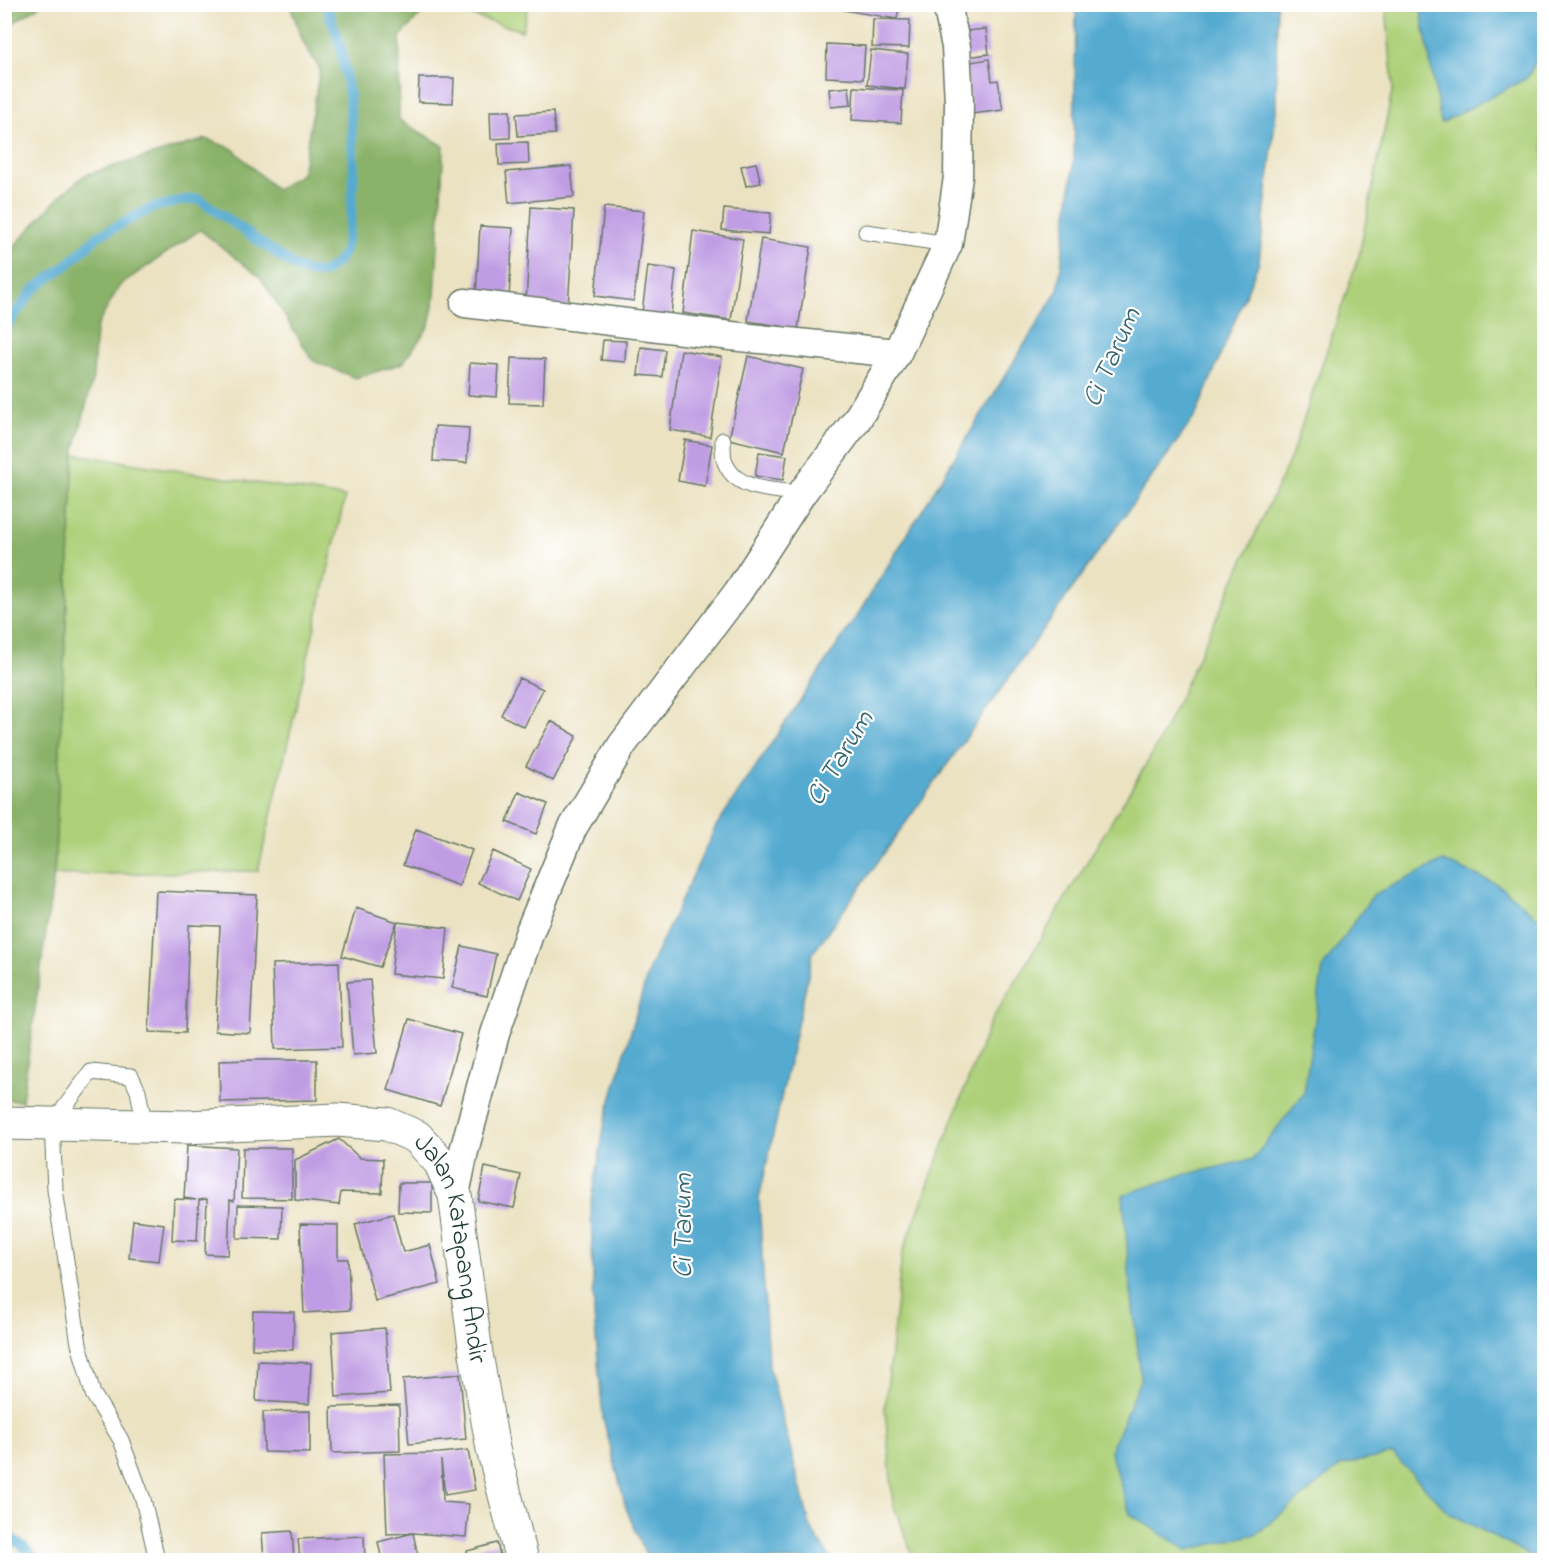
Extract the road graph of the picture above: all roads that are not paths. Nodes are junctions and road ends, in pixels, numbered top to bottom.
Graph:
1 (947, 4) edge
2 (866, 232) dead end
3 (948, 244) junction
4 (465, 303) dead end
5 (897, 353) junction
6 (723, 440) dead end
7 (802, 493) junction
8 (10, 1124) edge
9 (52, 1124) junction
10 (145, 1127) junction
11 (454, 1195) junction
12 (158, 1560) edge
13 (522, 1560) edge

1 - 3 street
2 - 3 lane
3 - 5 street
4 - 5 street
5 - 7 street
6 - 7 lane
7 - 11 street
8 - 9 street, Jalan Katapang Andir
9 - 10 street, Jalan Katapang Andir
9 - 10 lane
9 - 12 lane
10 - 11 street, Jalan Katapang Andir
11 - 13 street, Jalan Katapang Andir

